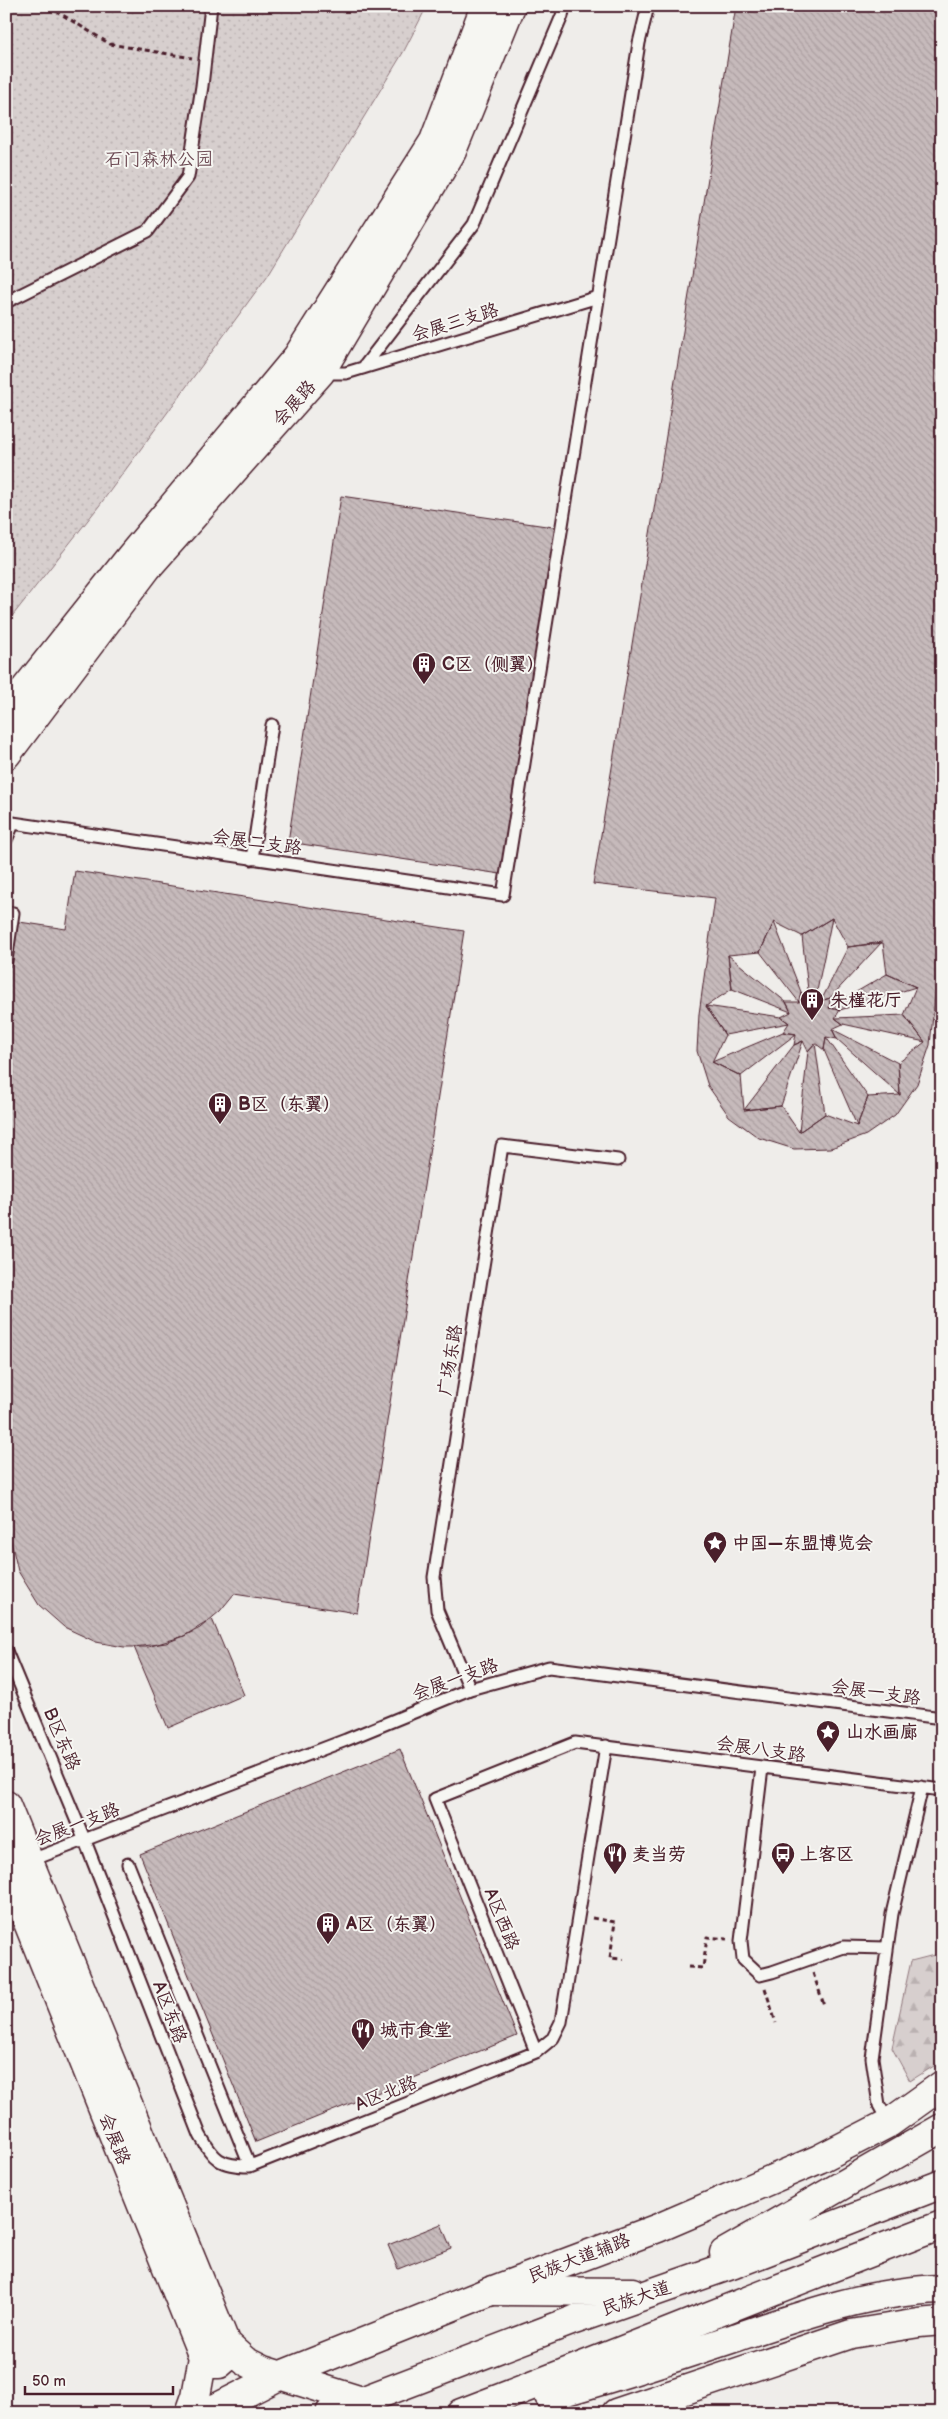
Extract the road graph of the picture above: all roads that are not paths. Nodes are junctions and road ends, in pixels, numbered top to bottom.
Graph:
1 (211, 6) edge
2 (485, 6) edge
3 (511, 6) edge
4 (564, 6) edge
5 (648, 6) edge
6 (598, 297) junction
7 (6, 302) edge
8 (363, 368) junction
9 (320, 373) junction
10 (6, 713) edge
11 (272, 725) dead end
12 (6, 755) edge
13 (10, 823) edge
14 (6, 840) edge
15 (252, 859) junction
16 (13, 913) dead end
17 (6, 961) edge
18 (618, 1160) dead end
19 (6, 1651) edge
20 (470, 1689) junction
21 (942, 1718) edge
22 (606, 1746) junction
23 (762, 1768) junction
24 (922, 1788) junction
25 (942, 1790) edge
26 (435, 1799) joint
27 (6, 1805) edge
28 (85, 1841) junction
29 (14, 1860) edge
30 (128, 1864) dead end
31 (887, 1948) junction
32 (536, 2052) junction
33 (942, 2085) edge
34 (889, 2123) junction
35 (942, 2128) edge
36 (250, 2166) junction
37 (942, 2184) edge
38 (942, 2225) edge
39 (942, 2289) edge
40 (491, 2291) junction
41 (654, 2292) junction
42 (942, 2321) edge
43 (226, 2344) junction
44 (202, 2357) junction
45 (279, 2376) junction
46 (599, 2382) junction
47 (362, 2401) junction
48 (190, 2413) edge
49 (206, 2413) edge
50 (330, 2413) edge
51 (461, 2413) edge
52 (490, 2413) edge
53 (609, 2413) edge
54 (616, 2413) edge

1 - 7 lane
2 - 10 main road, 会展路
3 - 9 main road, 会展路
4 - 8 lane
5 - 6 lane
6 - 8 lane, 会展三支路
6 - 15 lane, 会展二支路
8 - 9 lane, 会展三支路
9 - 12 main road, 会展路
11 - 15 lane
13 - 14 lane
13 - 15 lane, 会展二支路
16 - 17 lane
18 - 20 lane, 广场东路
19 - 28 lane, B区东路
20 - 21 lane, 会展一支路
20 - 28 lane, 会展一支路
22 - 23 lane, 会展八支路
22 - 26 lane, 会展八支路
22 - 32 lane
23 - 24 lane, 会展八支路
23 - 31 lane
24 - 25 lane, 会展八支路
24 - 31 lane
26 - 32 lane, A区西路
27 - 29 main road, 会展路
28 - 29 lane, 会展一支路
28 - 36 lane, A区东路
29 - 43 main road, 会展路
29 - 44 main road, 会展路
30 - 36 lane
31 - 34 lane
32 - 36 lane, A区北路
33 - 34 main road, 民族大道辅路
34 - 40 main road, 民族大道辅路
35 - 41 main road
37 - 41 main road, 民族大道
38 - 51 main road
39 - 46 main road
40 - 41 main road
40 - 45 main road, 民族大道辅路
41 - 47 main road, 民族大道
42 - 54 main road
43 - 44 main road
43 - 45 main road
44 - 48 main road
45 - 47 main road
45 - 49 main road, 民族大道辅路
46 - 52 main road
46 - 53 main road
47 - 50 main road, 民族大道

